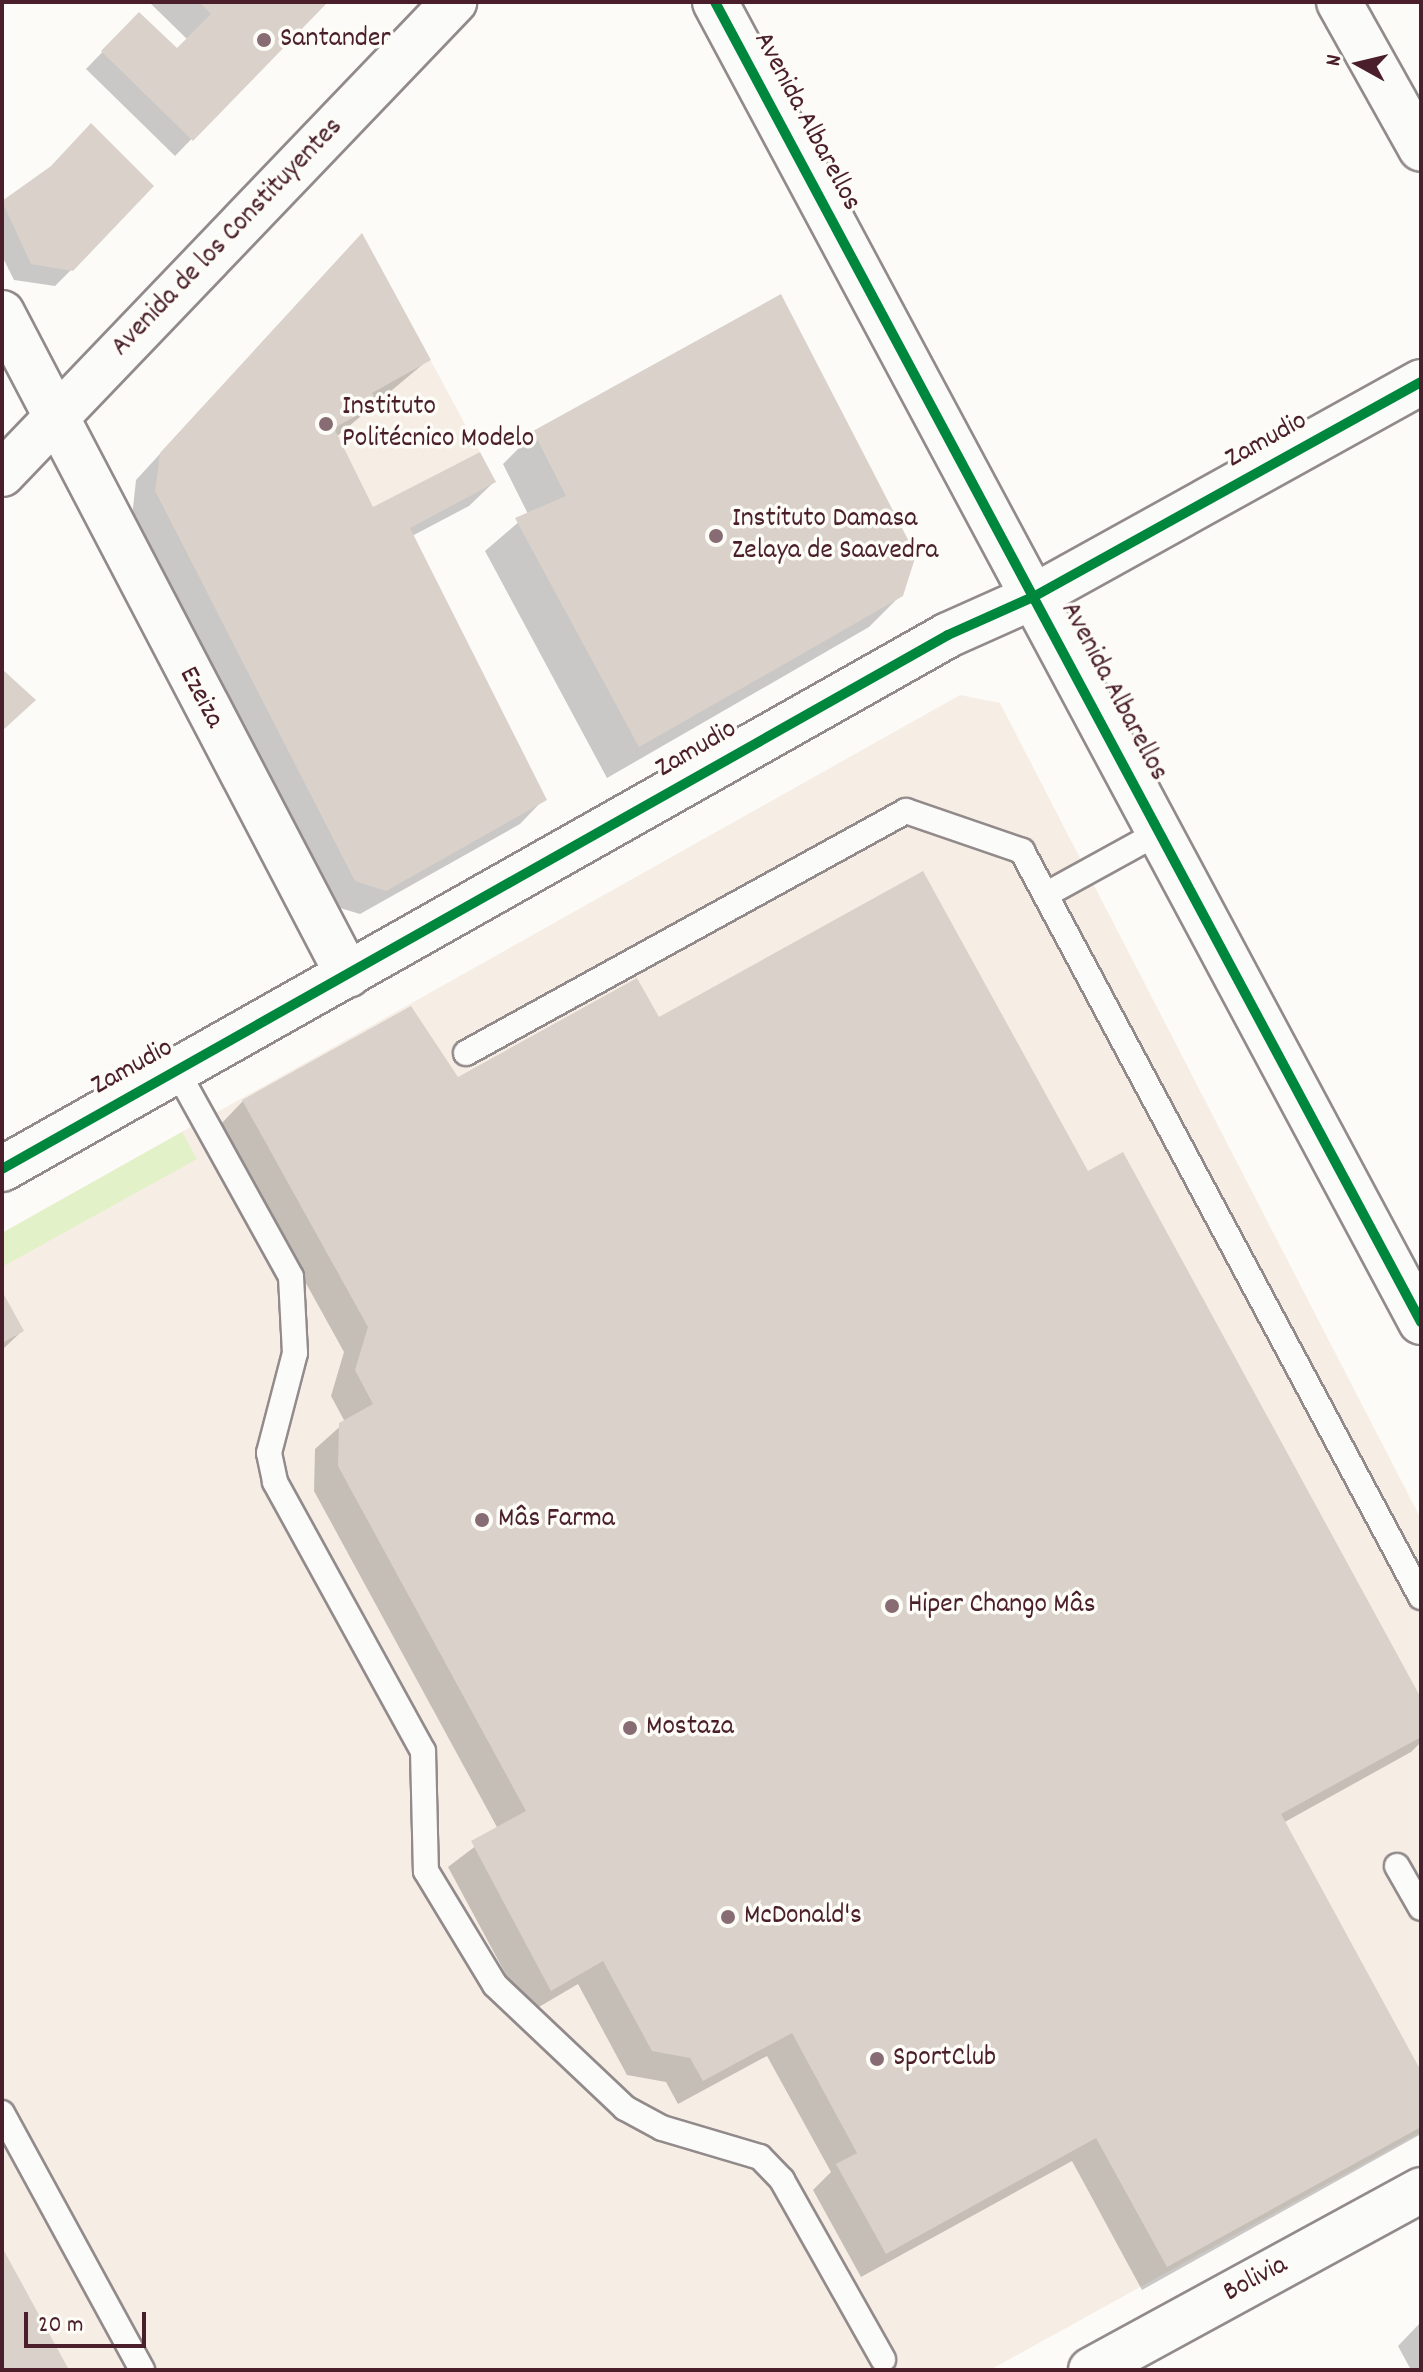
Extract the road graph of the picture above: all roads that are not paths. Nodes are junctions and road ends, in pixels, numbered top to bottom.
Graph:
1 (454, 2) edge
2 (715, 2) edge
3 (1339, 2) edge
4 (1421, 149) edge
5 (2, 313) edge
6 (1421, 382) edge
7 (52, 421) junction
8 (2, 474) edge
9 (1035, 596) junction
10 (1160, 832) junction
11 (1047, 894) junction
12 (348, 975) junction
13 (466, 1053) dead end
14 (177, 1071) junction
15 (2, 1169) edge
16 (1418, 1308) edge
17 (1421, 1597) edge
18 (1397, 1866) dead end
19 (1421, 1908) edge
20 (2, 2113) edge
21 (1421, 2190) edge
22 (883, 2359) dead end
23 (142, 2370) edge
24 (1091, 2370) edge

1 - 7 street, Avenida de los Constituyentes
2 - 9 street, Avenida Albarellos
3 - 4 street
5 - 7 street, Ezeiza
6 - 9 street, Zamudio
7 - 8 street, Avenida de los Constituyentes
7 - 12 street, Ezeiza
9 - 10 street, Avenida Albarellos
9 - 12 street, Zamudio
10 - 11 lane
10 - 16 street, Avenida Albarellos
11 - 13 lane
11 - 17 lane
12 - 14 street, Zamudio
14 - 15 street, Zamudio
14 - 22 lane
18 - 19 lane
20 - 23 lane
21 - 24 street, Bolivia

